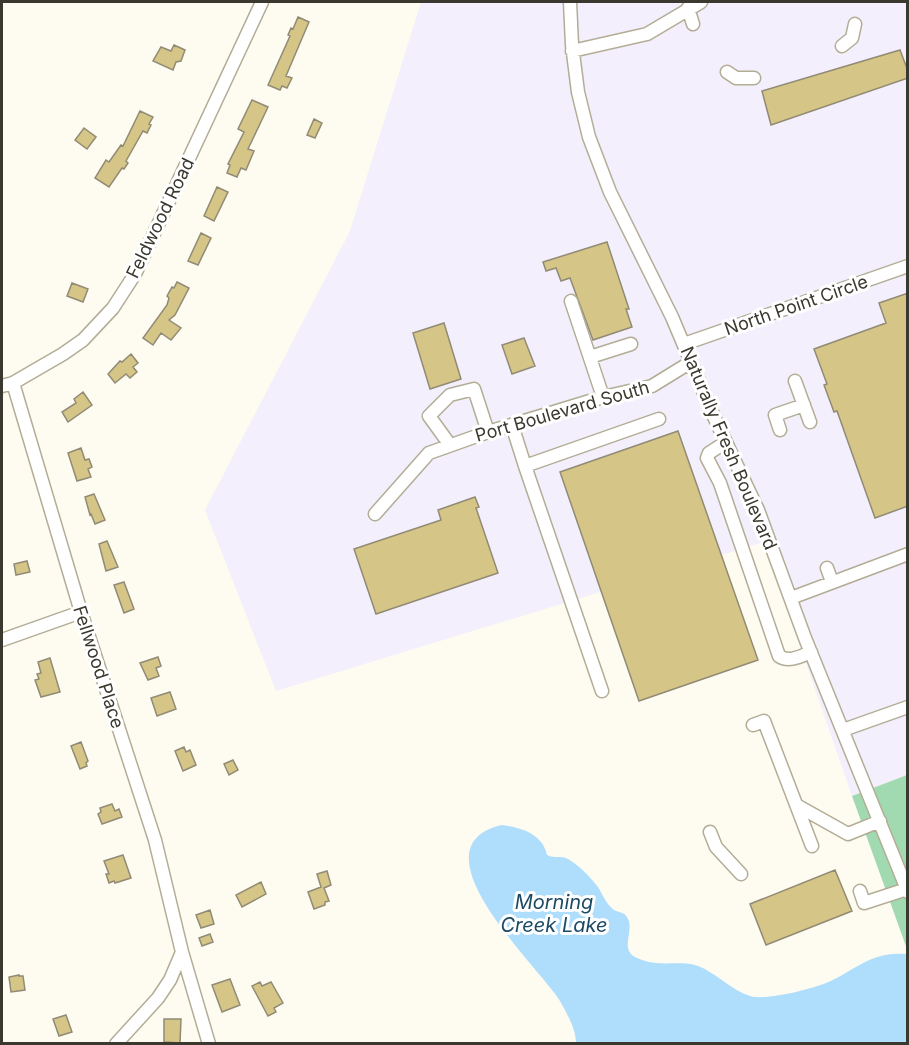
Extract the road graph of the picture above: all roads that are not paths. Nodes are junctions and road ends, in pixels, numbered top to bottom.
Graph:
1 (262, 2) edge
2 (570, 2) edge
3 (701, 2) edge
4 (688, 8) junction
5 (693, 24) dead end
6 (855, 24) dead end
7 (842, 46) dead end
8 (573, 51) junction
9 (727, 72) dead end
10 (754, 78) dead end
11 (908, 266) edge
12 (571, 301) dead end
13 (631, 344) dead end
14 (684, 344) junction
15 (590, 357) junction
16 (691, 362) junction
17 (795, 381) dead end
18 (7, 385) edge
19 (603, 397) junction
20 (804, 405) junction
21 (659, 419) dead end
22 (810, 422) dead end
23 (513, 425) junction
24 (780, 430) dead end
25 (488, 432) junction
26 (726, 442) junction
27 (450, 445) junction
28 (525, 466) junction
29 (375, 514) dead end
30 (908, 554) edge
31 (827, 568) dead end
32 (832, 582) junction
33 (791, 598) junction
34 (81, 612) junction
35 (2, 640) edge
36 (811, 652) junction
37 (602, 691) dead end
38 (908, 707) edge
39 (753, 725) dead end
40 (843, 730) junction
41 (798, 806) junction
42 (880, 821) junction
43 (710, 832) dead end
44 (812, 846) dead end
45 (903, 864) edge
46 (741, 874) dead end
47 (860, 891) dead end
48 (907, 891) edge
49 (182, 952) junction
50 (116, 1044) edge
51 (209, 1044) edge

1 - 18 street, Feldwood Road
2 - 8 street, Naturally Fresh Boulevard
3 - 4 street
4 - 5 street
4 - 8 street
6 - 7 street
8 - 14 street, Naturally Fresh Boulevard
9 - 10 street
11 - 14 street, North Point Circle
12 - 15 street
13 - 15 street
14 - 16 street, Naturally Fresh Boulevard
15 - 19 street
16 - 19 street, Port Boulevard South
16 - 26 street, Naturally Fresh Boulevard
17 - 20 street
18 - 34 street, Fellwood Place
19 - 23 street, Port Boulevard South
20 - 22 street
20 - 24 street
21 - 28 street
23 - 25 street, Port Boulevard South
23 - 28 street
25 - 27 street, Port Boulevard South
25 - 27 street
26 - 33 street, Naturally Fresh Boulevard
26 - 36 street
27 - 29 street, Port Boulevard South
28 - 37 street
30 - 32 street
31 - 32 street
32 - 33 street
33 - 36 street, Naturally Fresh Boulevard
34 - 35 street
34 - 49 street, Fellwood Place
36 - 40 street, Naturally Fresh Boulevard
38 - 40 street
39 - 41 street
40 - 42 street, Naturally Fresh Boulevard
41 - 42 street
41 - 44 street
42 - 45 street, Naturally Fresh Boulevard
43 - 46 street
45 - 48 street, Naturally Fresh Boulevard
47 - 48 street
49 - 50 street
49 - 51 street, Fellwood Place

